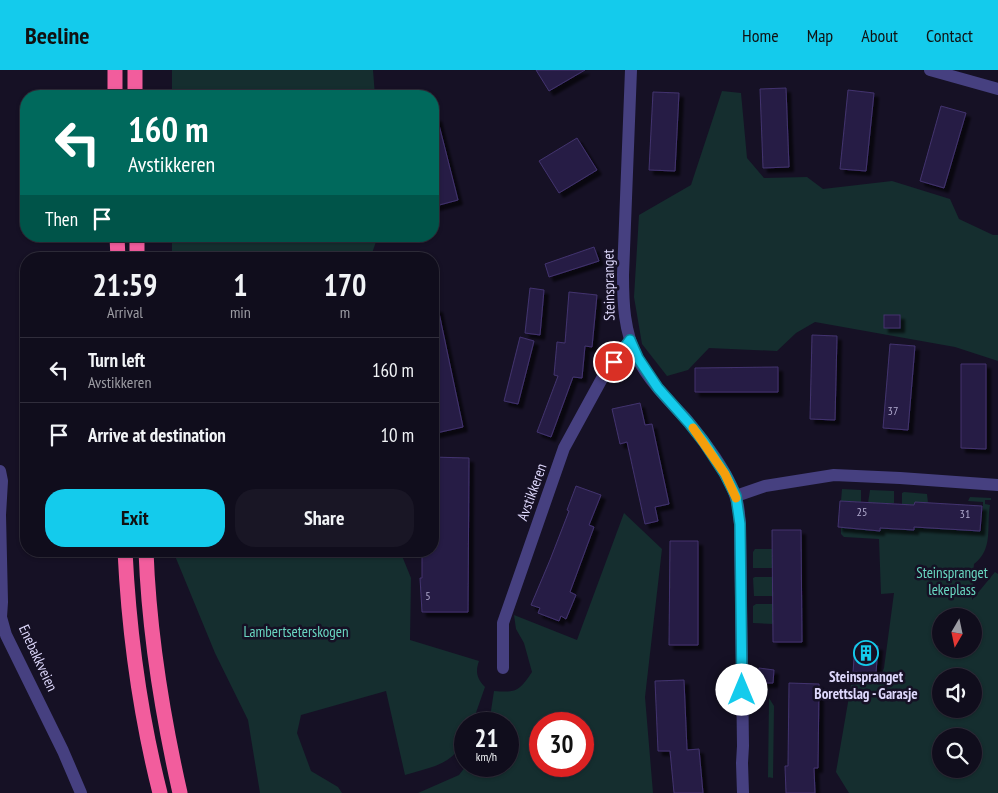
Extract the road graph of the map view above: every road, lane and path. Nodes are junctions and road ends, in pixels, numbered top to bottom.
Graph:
1 (115, 70) edge
2 (135, 70) edge
3 (631, 70) edge
4 (930, 70) edge
5 (998, 89) edge
6 (115, 90) edge
7 (135, 90) edge
8 (630, 340) junction
9 (0, 470) edge
10 (998, 485) edge
11 (736, 496) junction
12 (126, 557) edge
13 (146, 557) edge
14 (503, 668) dead end
15 (80, 793) edge
16 (160, 793) edge
17 (180, 793) edge
18 (743, 793) edge

1 - 6 highway
2 - 7 highway
3 - 8 street, Steinspranget
4 - 5 street
8 - 11 street, Steinspranget
8 - 14 street, Avstikkeren
9 - 15 street, Enebakkveien
10 - 11 street
11 - 18 street, Steinspranget
12 - 16 highway
13 - 17 highway

